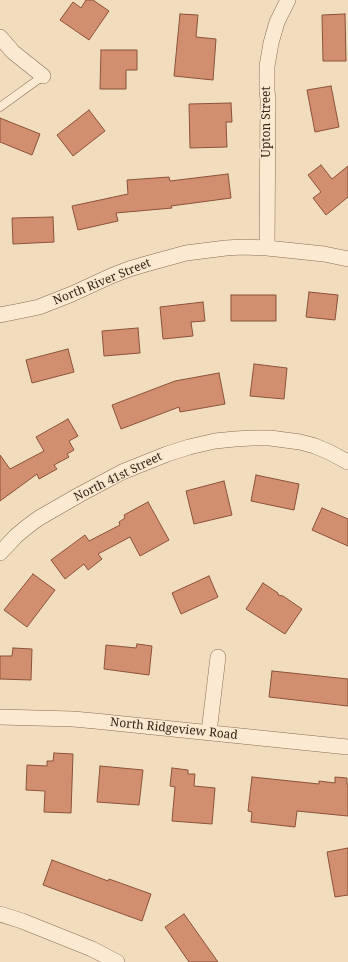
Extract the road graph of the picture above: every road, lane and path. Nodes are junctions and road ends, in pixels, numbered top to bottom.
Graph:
1 (288, 0) edge
2 (0, 37) edge
3 (43, 76) joint
4 (0, 107) edge
5 (267, 248) junction
6 (348, 259) edge
7 (0, 315) edge
8 (348, 462) edge
9 (0, 553) edge
10 (218, 658) dead end
11 (0, 717) edge
12 (209, 732) junction
13 (348, 747) edge
14 (0, 914) edge
15 (117, 962) edge

1 - 5 street, Upton Street
2 - 3 street
3 - 4 lane
5 - 6 street, North River Street
5 - 7 street, North River Street
8 - 9 street, North 41st Street
10 - 12 street
11 - 12 street, North Ridgeview Road
12 - 13 street, North Ridgeview Road
14 - 15 street

